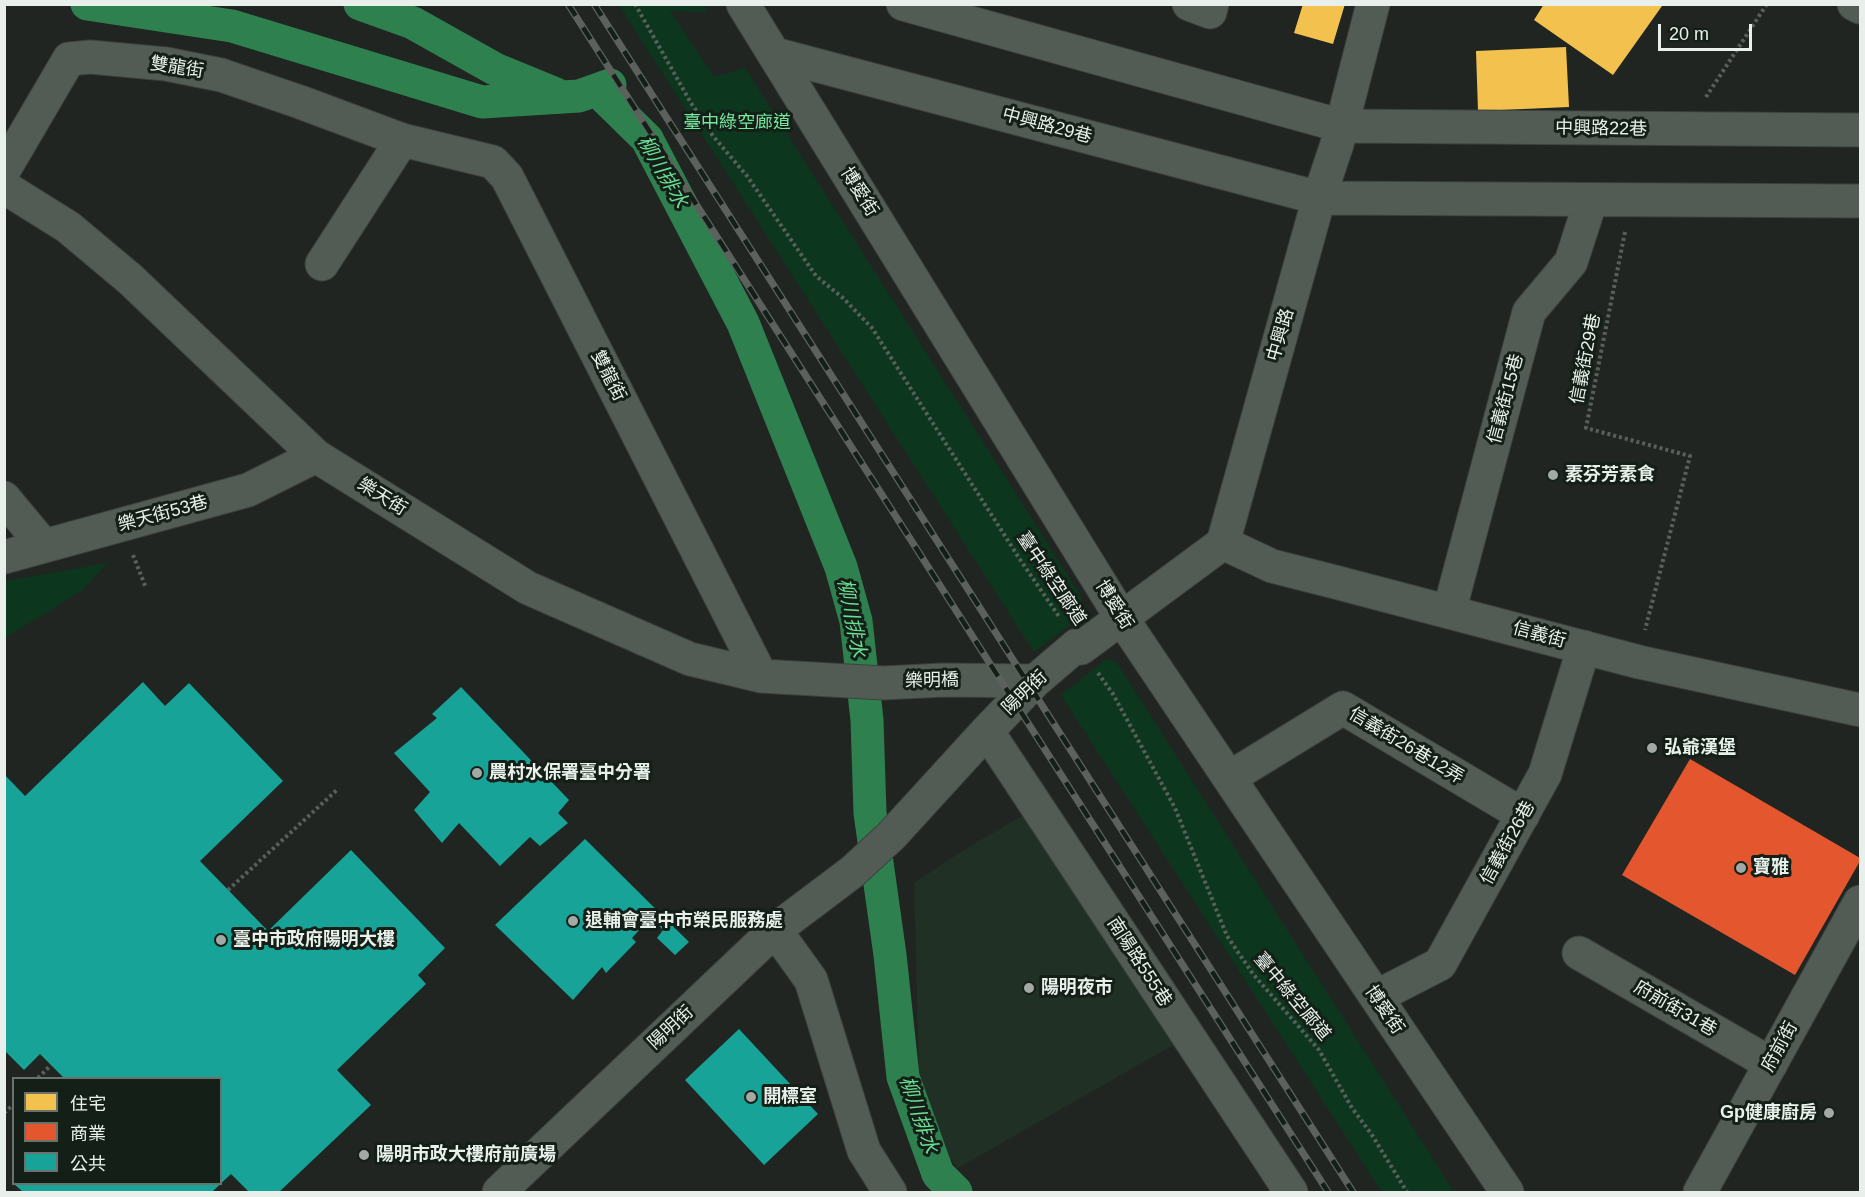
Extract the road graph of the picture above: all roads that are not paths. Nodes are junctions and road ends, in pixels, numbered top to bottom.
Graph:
1 (743, 4) edge
2 (903, 4) edge
3 (1189, 4) edge
4 (1212, 4) edge
5 (1372, 4) edge
6 (1854, 4) edge
7 (1860, 7) edge
8 (774, 54) junction
9 (1342, 126) junction
10 (1860, 130) edge
11 (402, 140) junction
12 (4, 170) edge
13 (4, 188) edge
14 (1319, 198) junction
15 (1591, 200) junction
16 (1860, 201) edge
17 (322, 264) dead end
18 (316, 456) junction
19 (4, 498) edge
20 (1223, 543) junction
21 (44, 546) junction
22 (4, 557) edge
23 (1449, 612) junction
24 (1121, 617) junction
25 (1584, 647) junction
26 (762, 676) junction
27 (829, 681) joint
28 (1035, 681) junction
29 (1860, 710) edge
30 (987, 730) junction
31 (1229, 778) junction
32 (1523, 815) junction
33 (1860, 902) edge
34 (775, 930) junction
35 (1579, 953) dead end
36 (1376, 997) junction
37 (1771, 1064) junction
38 (499, 1192) edge
39 (890, 1192) edge
40 (1291, 1192) edge
41 (1507, 1192) edge
42 (1700, 1192) edge

1 - 8 street, 博愛街
2 - 9 street
3 - 4 street
5 - 9 street, 中興路
6 - 7 street
8 - 14 street, 中興路29巷
8 - 24 street, 博愛街
9 - 10 street, 中興路22巷
9 - 14 street, 中興路
11 - 12 street, 雙龍街
11 - 17 street
11 - 26 street, 雙龍街
13 - 18 street, 樂天街
14 - 15 street, 中興路29巷
14 - 20 street, 中興路
15 - 16 street, 中興路29巷
15 - 23 street, 信義街15巷
18 - 21 street, 樂天街53巷
18 - 26 street, 樂天街
19 - 21 street
20 - 23 street, 信義街
20 - 24 street
21 - 22 street, 樂天街53巷
23 - 25 street, 信義街
24 - 28 street, 陽明街
24 - 31 street, 博愛街
25 - 29 street, 信義街
25 - 32 street, 信義街26巷
26 - 27 street, 樂天街
27 - 28 street, 樂明橋
28 - 30 street, 陽明街
30 - 34 street, 陽明街
30 - 40 street, 南陽路555巷
31 - 32 street, 信義街26巷12弄
31 - 36 street, 博愛街
32 - 36 street, 信義街26巷
33 - 37 street, 府前街
34 - 38 street, 陽明街
34 - 39 street
35 - 37 street, 府前街31巷
36 - 41 street, 博愛街
37 - 42 street, 府前街

